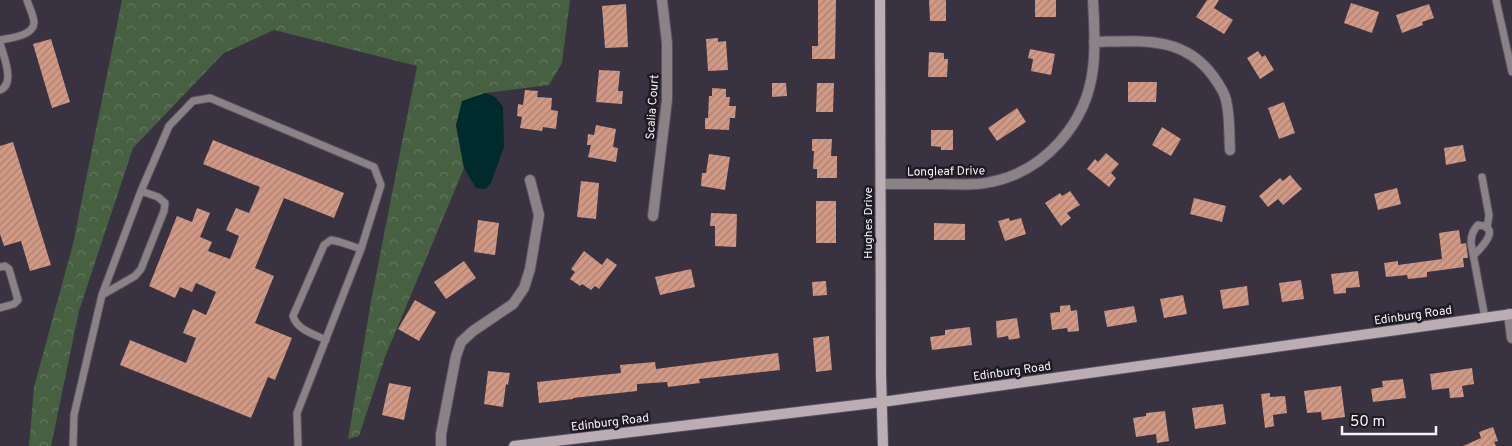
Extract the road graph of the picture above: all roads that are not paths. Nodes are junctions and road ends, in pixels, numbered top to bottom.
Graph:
1 (27, 0) edge
2 (662, 0) edge
3 (880, 0) edge
4 (1094, 0) edge
5 (1496, 0) edge
6 (0, 41) edge
7 (1094, 42) junction
8 (1512, 45) edge
9 (1507, 52) junction
10 (1512, 72) edge
11 (2, 89) edge
12 (1230, 150) dead end
13 (1482, 177) dead end
14 (530, 180) dead end
15 (881, 184) junction
16 (141, 191) junction
17 (653, 216) dead end
18 (1487, 228) junction
19 (361, 250) junction
20 (1474, 255) junction
21 (0, 267) edge
22 (102, 296) junction
23 (0, 308) edge
24 (1510, 314) edge
25 (1485, 318) junction
26 (1512, 338) edge
27 (326, 340) junction
28 (882, 402) junction
29 (73, 446) edge
30 (298, 446) edge
31 (441, 446) edge
32 (514, 446) edge
33 (883, 446) edge

1 - 6 lane
2 - 17 street, Scalia Court
3 - 15 main road, Hughes Drive
4 - 7 street, Longleaf Drive
5 - 9 lane
6 - 11 lane
7 - 12 street
7 - 15 street, Longleaf Drive
8 - 9 lane
9 - 10 lane
13 - 18 lane
14 - 31 street
15 - 28 main road, Hughes Drive
16 - 19 lane
16 - 22 lane
16 - 22 lane
18 - 20 lane
18 - 20 lane
19 - 27 lane
19 - 27 lane
20 - 25 lane
21 - 23 lane
22 - 29 lane
24 - 25 main road, Edinburg Road
24 - 26 street
25 - 28 main road, Edinburg Road
27 - 30 lane
28 - 32 main road, Edinburg Road
28 - 33 main road, Hughes Drive

